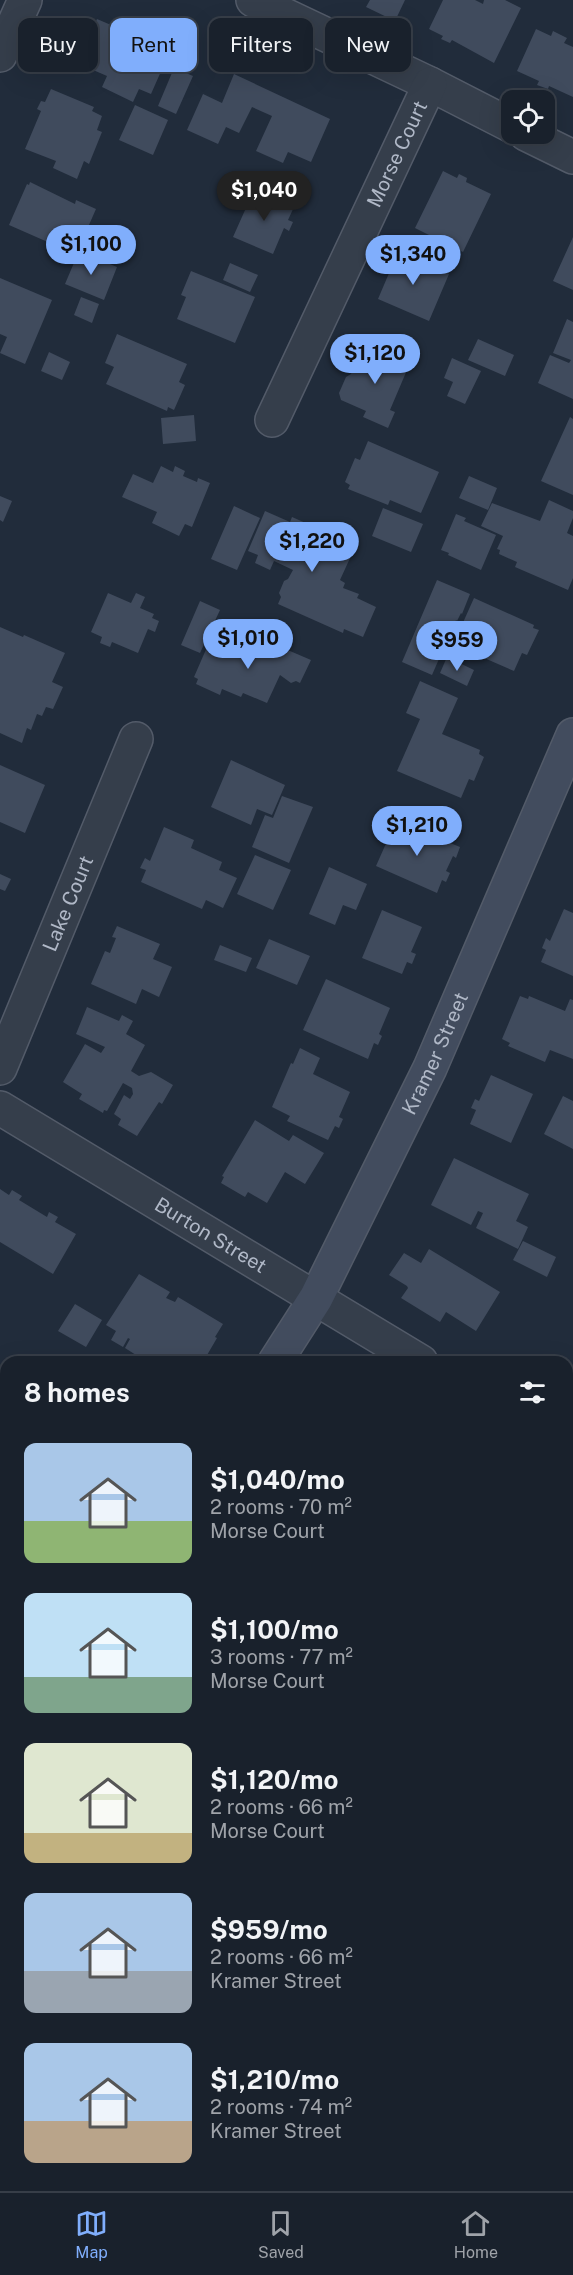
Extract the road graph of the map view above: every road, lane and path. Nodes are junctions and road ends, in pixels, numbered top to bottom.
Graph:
1 (25, 0) edge
2 (252, 0) edge
3 (0, 55) edge
4 (430, 84) junction
5 (501, 120) edge
6 (546, 144) edge
7 (573, 157) edge
8 (272, 420) dead end
9 (573, 735) edge
10 (136, 739) dead end
11 (0, 1068) edge
12 (0, 1108) edge
13 (316, 1298) junction
14 (279, 1356) edge
15 (411, 1356) edge

1 - 3 street
2 - 4 street
4 - 5 street
4 - 8 street, Morse Court
6 - 7 street
9 - 13 street, Kramer Street
10 - 11 street, Lake Court
12 - 13 street, Burton Street
13 - 14 street, Kramer Street
13 - 15 street, Burton Street

